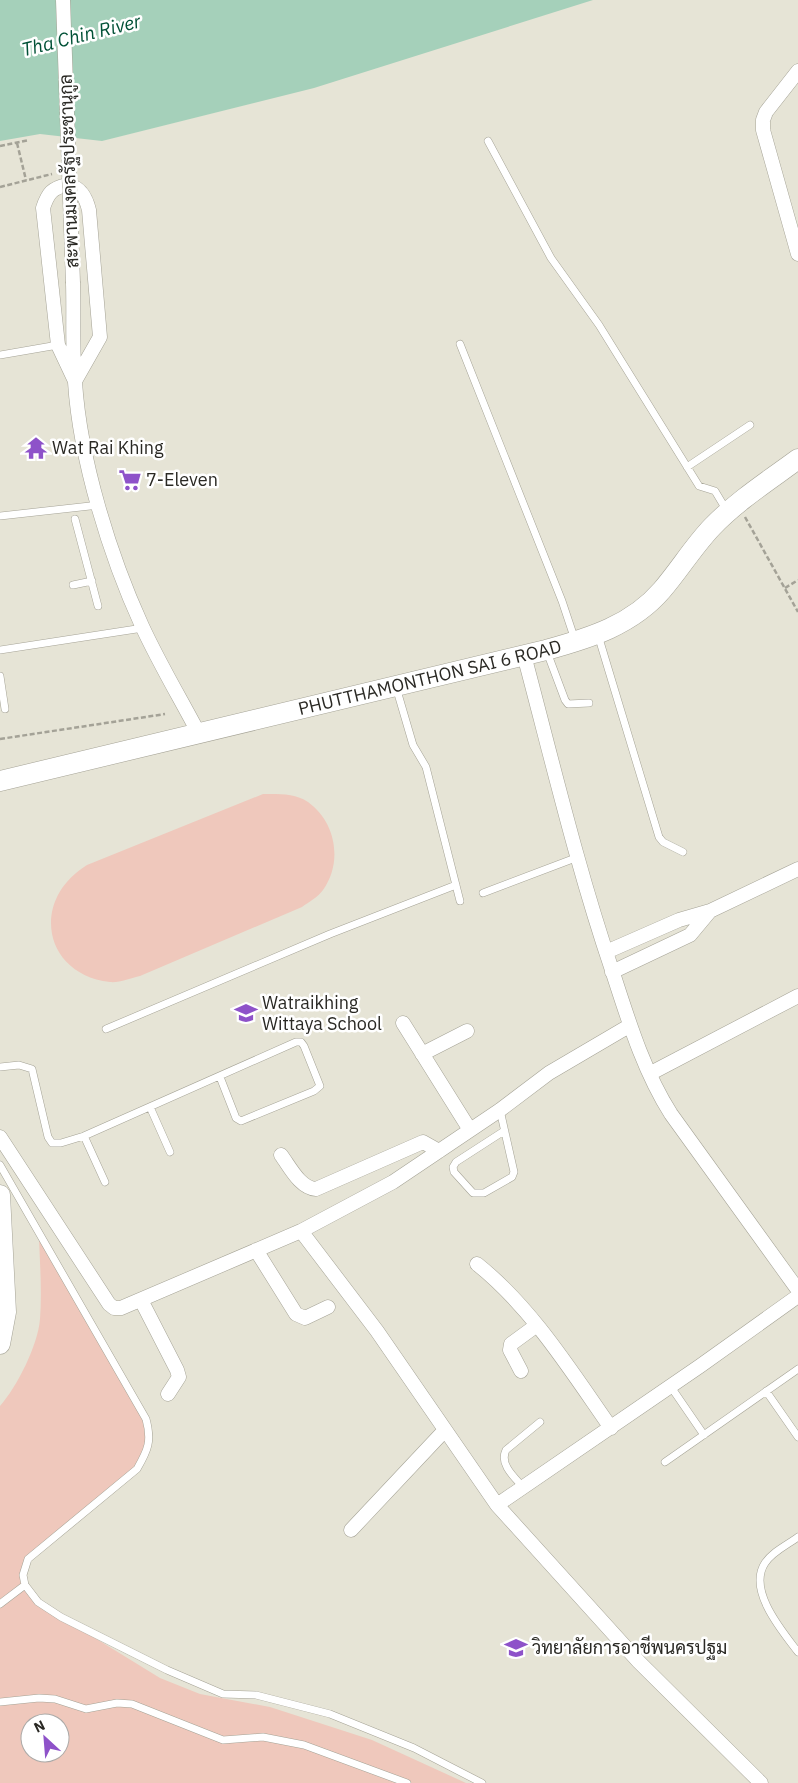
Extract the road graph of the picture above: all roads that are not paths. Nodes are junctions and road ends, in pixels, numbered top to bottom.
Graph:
1 (63, 0) edge
2 (798, 71) edge
3 (488, 141) dead end
4 (798, 254) edge
5 (460, 344) dead end
6 (58, 345) junction
7 (0, 355) edge
8 (74, 382) junction
9 (750, 425) dead end
10 (798, 459) edge
11 (686, 467) junction
12 (99, 505) junction
13 (732, 507) junction
14 (0, 516) edge
15 (75, 519) dead end
16 (92, 580) junction
17 (73, 585) dead end
18 (98, 606) dead end
19 (143, 628) junction
20 (598, 634) junction
21 (576, 642) junction
22 (0, 650) edge
23 (546, 650) junction
24 (524, 655) junction
25 (0, 676) edge
26 (396, 687) junction
27 (588, 703) dead end
28 (5, 708) dead end
29 (199, 734) junction
30 (0, 781) edge
31 (683, 852) dead end
32 (578, 857) junction
33 (798, 869) edge
34 (456, 885) junction
35 (483, 893) dead end
36 (460, 901) dead end
37 (710, 911) junction
38 (606, 952) junction
39 (612, 972) junction
40 (798, 996) edge
41 (403, 1022) dead end
42 (629, 1026) junction
43 (106, 1029) dead end
44 (467, 1031) dead end
45 (422, 1054) junction
46 (0, 1067) edge
47 (651, 1073) junction
48 (220, 1077) junction
49 (150, 1107) junction
50 (500, 1110) junction
51 (470, 1130) junction
52 (504, 1131) junction
53 (84, 1136) junction
54 (0, 1137) edge
55 (439, 1151) junction
56 (170, 1152) dead end
57 (281, 1155) dead end
58 (0, 1165) edge
59 (105, 1182) dead end
60 (0, 1195) edge
61 (301, 1231) junction
62 (256, 1250) junction
63 (2, 1258) edge
64 (477, 1264) dead end
65 (798, 1290) edge
66 (798, 1296) edge
67 (141, 1300) junction
68 (328, 1307) dead end
69 (536, 1325) junction
70 (0, 1344) edge
71 (798, 1369) edge
72 (521, 1371) dead end
73 (670, 1387) junction
74 (766, 1391) junction
75 (168, 1394) dead end
76 (540, 1422) dead end
77 (611, 1428) junction
78 (445, 1430) junction
79 (704, 1435) junction
80 (798, 1437) edge
81 (665, 1462) dead end
82 (523, 1487) junction
83 (497, 1505) junction
84 (351, 1530) dead end
85 (798, 1537) edge
86 (25, 1585) junction
87 (0, 1604) edge
88 (798, 1652) edge
89 (0, 1702) edge
90 (407, 1783) edge
91 (482, 1783) edge
92 (761, 1783) edge

1 - 8 street, สะพานมงคลรัฐประชานุกูล, bridge
2 - 4 street
3 - 11 lane
5 - 21 lane
6 - 7 lane
6 - 8 street
6 - 8 street
8 - 12 street
9 - 11 lane
10 - 13 main road, PHUTTHAMONTHON SAI 6 ROAD
11 - 13 lane
12 - 14 lane
12 - 19 street
13 - 20 main road, PHUTTHAMONTHON SAI 6 ROAD
15 - 16 lane
16 - 17 lane
16 - 18 lane
19 - 22 lane
19 - 29 street
20 - 21 main road, PHUTTHAMONTHON SAI 6 ROAD
20 - 31 lane
21 - 23 main road, PHUTTHAMONTHON SAI 6 ROAD
23 - 24 main road, PHUTTHAMONTHON SAI 6 ROAD
23 - 27 lane
24 - 26 main road, PHUTTHAMONTHON SAI 6 ROAD
24 - 32 street
25 - 28 lane
26 - 29 main road, PHUTTHAMONTHON SAI 6 ROAD
26 - 34 lane
29 - 30 main road, PHUTTHAMONTHON SAI 6 ROAD
32 - 35 lane
32 - 38 street
33 - 37 street
34 - 36 lane
34 - 43 lane
37 - 38 street
37 - 39 street
38 - 39 street
39 - 42 street
40 - 47 street
41 - 45 street
42 - 47 street
42 - 50 street
44 - 45 street
45 - 51 street
46 - 53 lane
47 - 65 street
48 - 48 lane
48 - 49 lane
49 - 53 lane
49 - 56 lane
50 - 51 street
50 - 52 lane
51 - 55 street
52 - 52 lane
53 - 59 lane
54 - 67 street
55 - 57 street
55 - 61 street
58 - 86 lane
60 - 63 main road
61 - 62 street
61 - 78 street
62 - 67 street
62 - 68 street
63 - 70 main road
64 - 69 street
66 - 73 street
67 - 75 street
69 - 72 street
69 - 77 street
71 - 74 lane
73 - 77 street
73 - 79 lane
74 - 79 lane
74 - 80 lane
76 - 82 lane
77 - 82 street
78 - 83 street
78 - 84 street
79 - 81 lane
82 - 83 street
83 - 92 street
85 - 88 lane
86 - 87 lane
86 - 91 lane
89 - 90 lane

